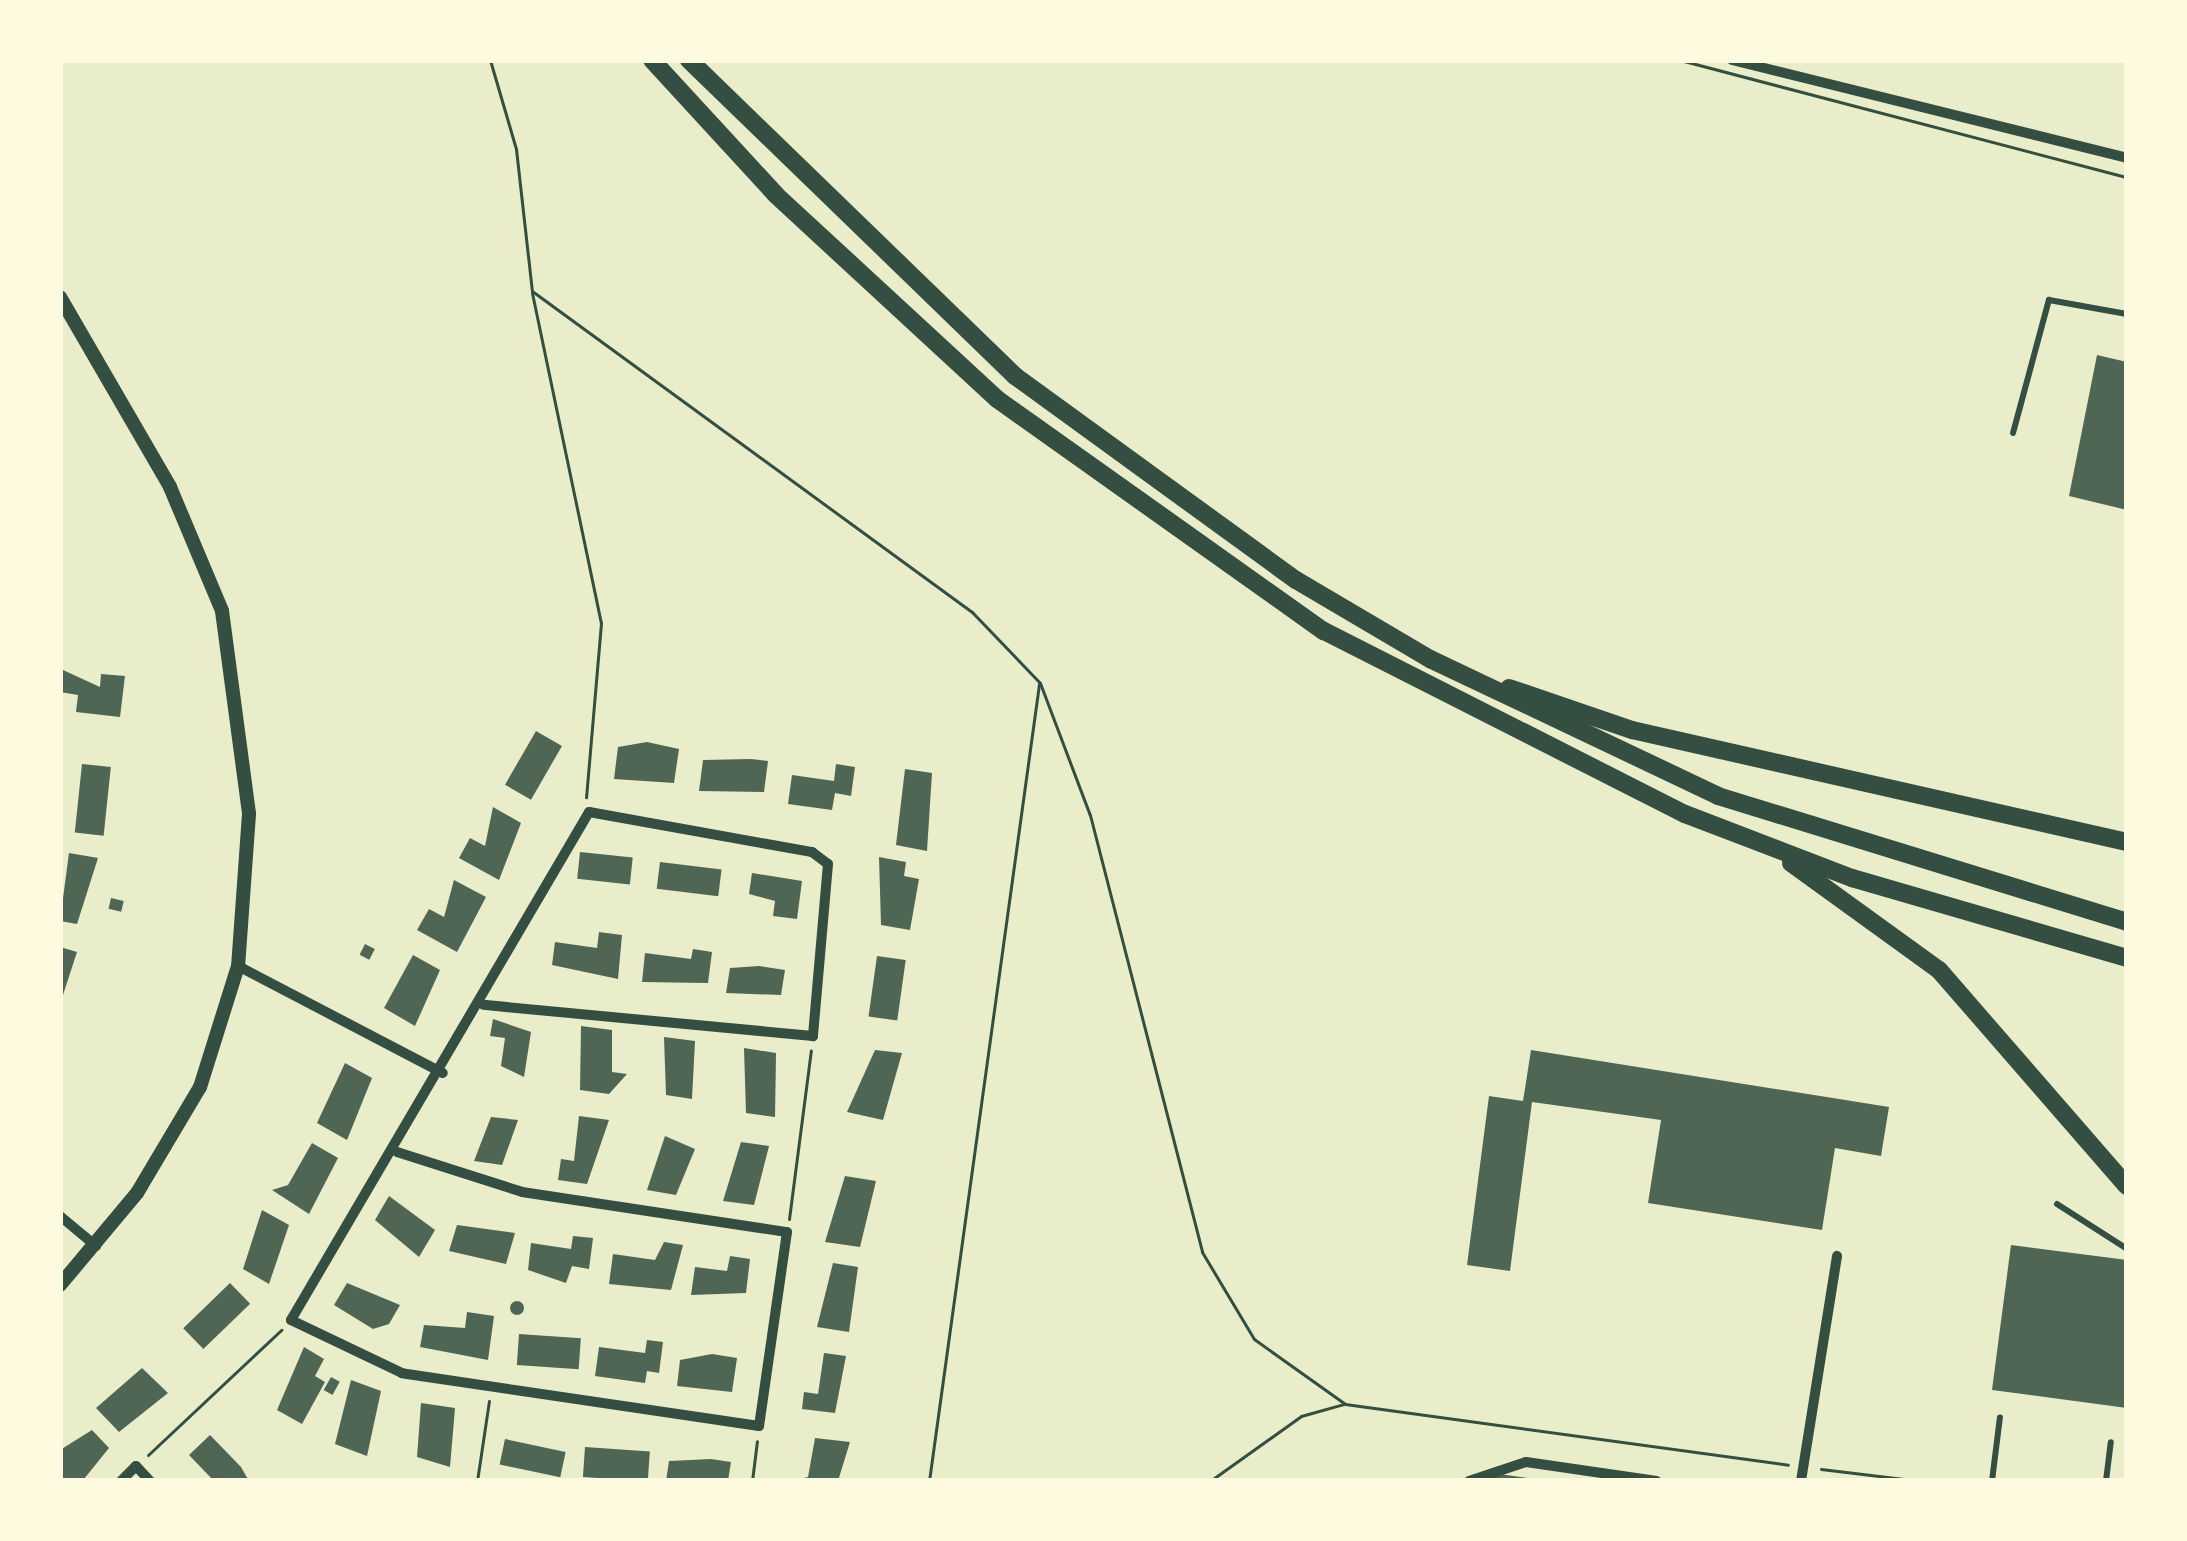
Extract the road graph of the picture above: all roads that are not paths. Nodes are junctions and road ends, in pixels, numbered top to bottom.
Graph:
1 (652, 60) edge
2 (689, 60) edge
3 (1732, 60) edge
4 (2127, 158) edge
5 (61, 299) edge
6 (2127, 314) edge
7 (2013, 433) dead end
8 (1430, 658) junction
9 (2127, 842) edge
10 (1775, 851) junction
11 (2127, 922) edge
12 (2127, 958) edge
13 (238, 966) junction
14 (483, 1005) junction
15 (443, 1073) junction
16 (397, 1152) junction
17 (2127, 1186) edge
18 (2057, 1204) dead end
19 (60, 1216) edge
20 (96, 1246) junction
21 (2127, 1249) edge
22 (1837, 1256) dead end
23 (60, 1285) edge
24 (2000, 1417) dead end
25 (2111, 1442) dead end
26 (121, 1481) edge
27 (150, 1481) edge
28 (1468, 1481) edge
29 (1657, 1481) edge
30 (1801, 1481) edge
31 (1992, 1481) edge
32 (2106, 1481) edge

1 - 10 highway
2 - 8 highway
3 - 4 street
5 - 13 street
6 - 7 lane
8 - 9 highway
8 - 11 highway
10 - 12 highway
10 - 17 highway
13 - 15 street
13 - 20 street
14 - 14 street
14 - 15 street
15 - 16 street
16 - 16 street
18 - 21 lane
19 - 20 street
20 - 23 street
22 - 30 street
24 - 31 lane
25 - 32 lane
26 - 27 street
28 - 29 street

